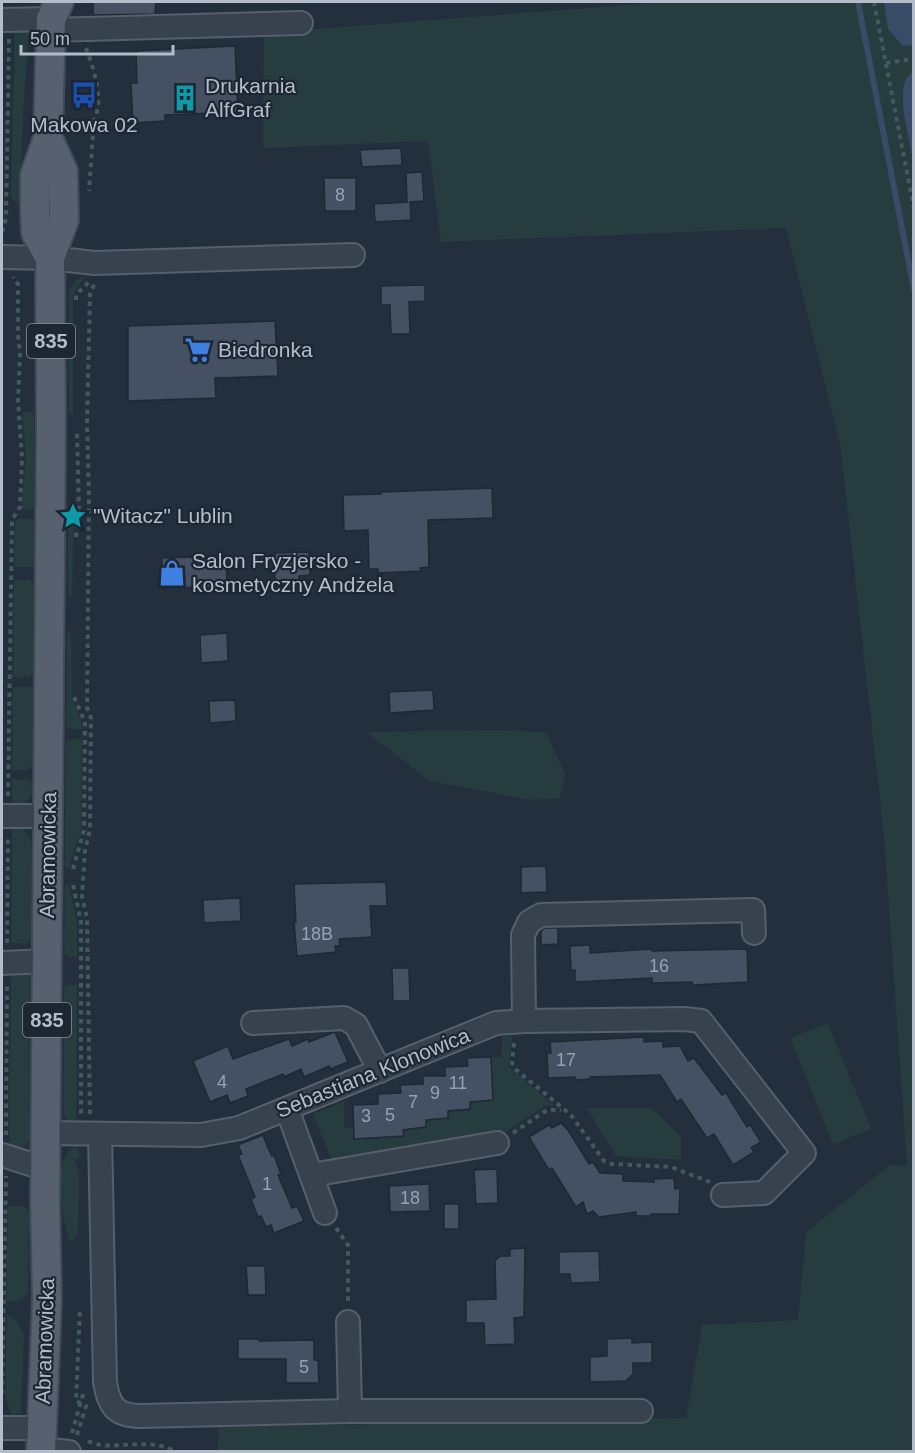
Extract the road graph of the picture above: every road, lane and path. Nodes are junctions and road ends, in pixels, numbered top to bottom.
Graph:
1 (874, 2) edge
2 (51, 13) edge
3 (6, 21) edge
4 (301, 23) dead end
5 (914, 59) edge
6 (886, 63) junction
7 (914, 209) edge
8 (2, 232) edge
9 (353, 255) dead end
10 (2, 257) edge
11 (50, 258) junction
12 (94, 263) junction
13 (78, 496) dead end
14 (76, 539) dead end
15 (74, 687) dead end
16 (2, 816) edge
17 (49, 816) junction
18 (754, 933) dead end
19 (47, 961) junction
20 (2, 963) edge
21 (524, 1021) junction
22 (253, 1023) dead end
23 (514, 1042) dead end
24 (380, 1071) junction
25 (287, 1109) junction
26 (563, 1110) junction
27 (46, 1133) junction
28 (91, 1134) junction
29 (497, 1143) joint
30 (2, 1155) edge
31 (46, 1169) junction
32 (2, 1171) edge
33 (312, 1175) junction
34 (723, 1195) joint
35 (325, 1213) joint
36 (80, 1306) dead end
37 (348, 1322) joint
38 (350, 1411) junction
39 (641, 1411) dead end
40 (2, 1428) edge
41 (77, 1430) junction
42 (41, 1443) edge
43 (73, 1446) edge
44 (175, 1452) edge

1 - 6 path
2 - 3 street
2 - 4 street
2 - 11 main road, Abramowicka / 835
3 - 8 path
5 - 6 path
6 - 7 path
9 - 12 street
10 - 11 street
11 - 12 street
11 - 17 main road, Abramowicka / 835
12 - 28 path
13 - 14 path
15 - 28 path
16 - 17 street
17 - 19 main road, Abramowicka / 835
18 - 21 street
19 - 20 street
19 - 27 main road, Abramowicka / 835
21 - 24 street, Sebastiana Klonowica
21 - 34 street, Sebastiana Klonowica
22 - 24 street
23 - 26 path
24 - 25 street, Sebastiana Klonowica
25 - 28 street, Sebastiana Klonowica
25 - 33 street
26 - 29 path
26 - 34 path
27 - 28 street, Sebastiana Klonowica
27 - 31 main road, Abramowicka / 835
28 - 38 street
29 - 33 street
30 - 31 street
31 - 32 street
31 - 42 main road, Abramowicka / 835
33 - 35 street
35 - 37 path
36 - 41 path
37 - 38 street
38 - 39 street
40 - 42 street
41 - 43 path
41 - 44 path
42 - 43 street

